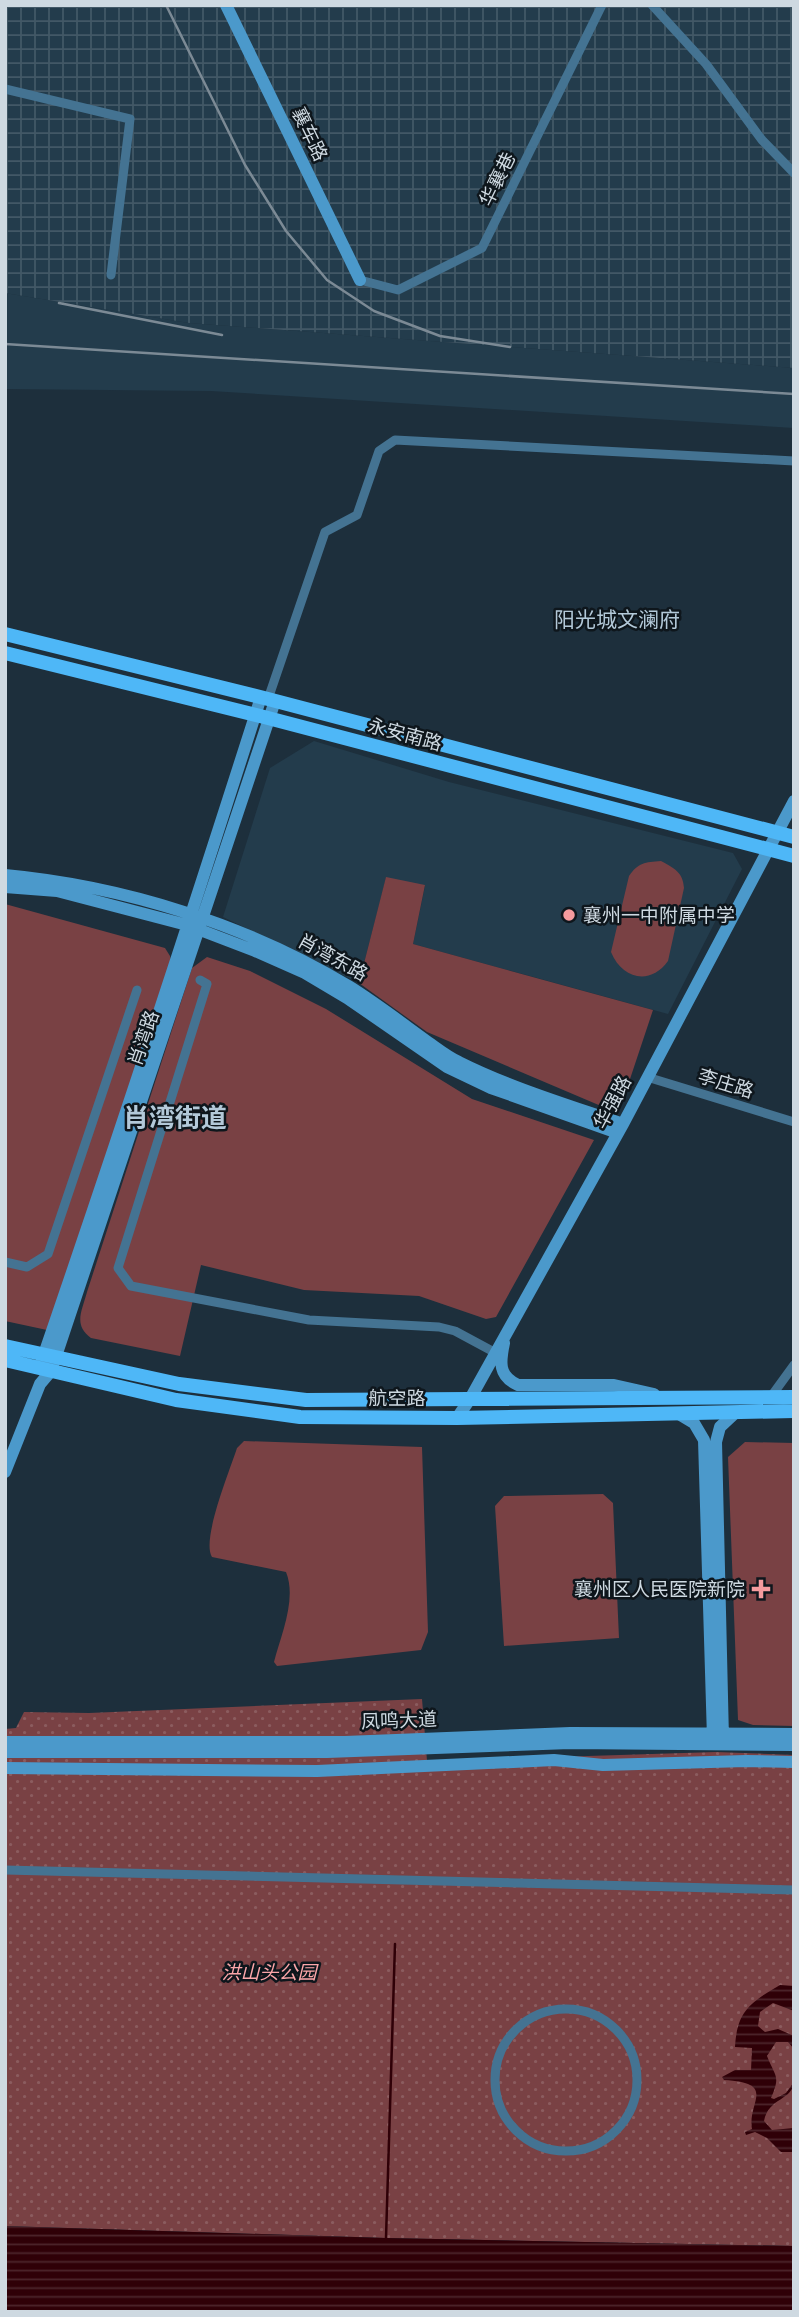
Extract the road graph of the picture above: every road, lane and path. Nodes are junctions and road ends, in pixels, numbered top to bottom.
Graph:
1 (226, 5) edge
2 (602, 5) edge
3 (652, 5) edge
4 (5, 89) edge
5 (794, 173) edge
6 (111, 275) dead end
7 (360, 280) joint
8 (794, 461) edge
9 (5, 635) edge
10 (5, 653) edge
11 (268, 699) junction
12 (262, 716) junction
13 (794, 801) edge
14 (777, 833) junction
15 (794, 837) edge
16 (768, 849) junction
17 (794, 856) edge
18 (5, 875) edge
19 (5, 887) edge
20 (195, 921) junction
21 (200, 980) dead end
22 (137, 990) dead end
23 (647, 1077) junction
24 (794, 1122) edge
25 (620, 1128) junction
26 (5, 1262) edge
27 (508, 1328) junction
28 (5, 1346) edge
29 (494, 1352) junction
30 (5, 1360) edge
31 (48, 1363) junction
32 (794, 1365) edge
33 (794, 1397) edge
34 (672, 1398) junction
35 (770, 1398) junction
36 (470, 1399) junction
37 (794, 1412) edge
38 (735, 1413) junction
39 (679, 1414) junction
40 (457, 1418) junction
41 (5, 1472) edge
42 (794, 1734) edge
43 (718, 1738) junction
44 (5, 1742) edge
45 (794, 1745) edge
46 (367, 1746) junction
47 (5, 1752) edge
48 (794, 1762) edge
49 (5, 1768) edge
50 (5, 1870) edge
51 (794, 1890) edge
52 (528, 2141) joint

1 - 7 street, 襄车路
2 - 7 street, 华襄巷
3 - 5 street
4 - 6 street
8 - 11 street
9 - 11 main road, 永安南路
10 - 12 main road, 永安南路
11 - 12 street, 肖湾路
11 - 14 main road, 永安南路
12 - 16 main road, 永安南路
12 - 20 street, 肖湾路
13 - 14 street, 华强路
14 - 15 main road, 永安南路
14 - 16 street, 华强路
16 - 17 main road, 永安南路
16 - 23 street, 华强路
18 - 20 street, 肖湾东路
19 - 20 street, 肖湾东路
20 - 25 street, 肖湾东路
20 - 31 street, 肖湾路
21 - 29 street
22 - 26 street
23 - 24 street, 李庄路
23 - 25 street, 华强路
25 - 27 street, 华强路
27 - 29 street, 华强路
27 - 34 street
28 - 31 main road, 航空路
29 - 36 street, 华强路
30 - 31 main road, 航空路
31 - 36 main road, 航空路
31 - 40 main road, 航空路
31 - 41 street, 肖湾路
32 - 35 street
33 - 35 main road, 航空路
34 - 35 main road, 航空路
34 - 36 main road, 航空路
36 - 40 street, 华强路
37 - 38 main road, 航空路
38 - 39 main road, 航空路
38 - 43 street
39 - 40 main road, 航空路
39 - 43 street
42 - 43 street, 凤鸣大道
43 - 45 street, 凤鸣大道
43 - 46 street, 凤鸣大道
44 - 46 street, 凤鸣大道
46 - 47 street, 凤鸣大道
48 - 49 street
50 - 51 street
52 - 52 street

